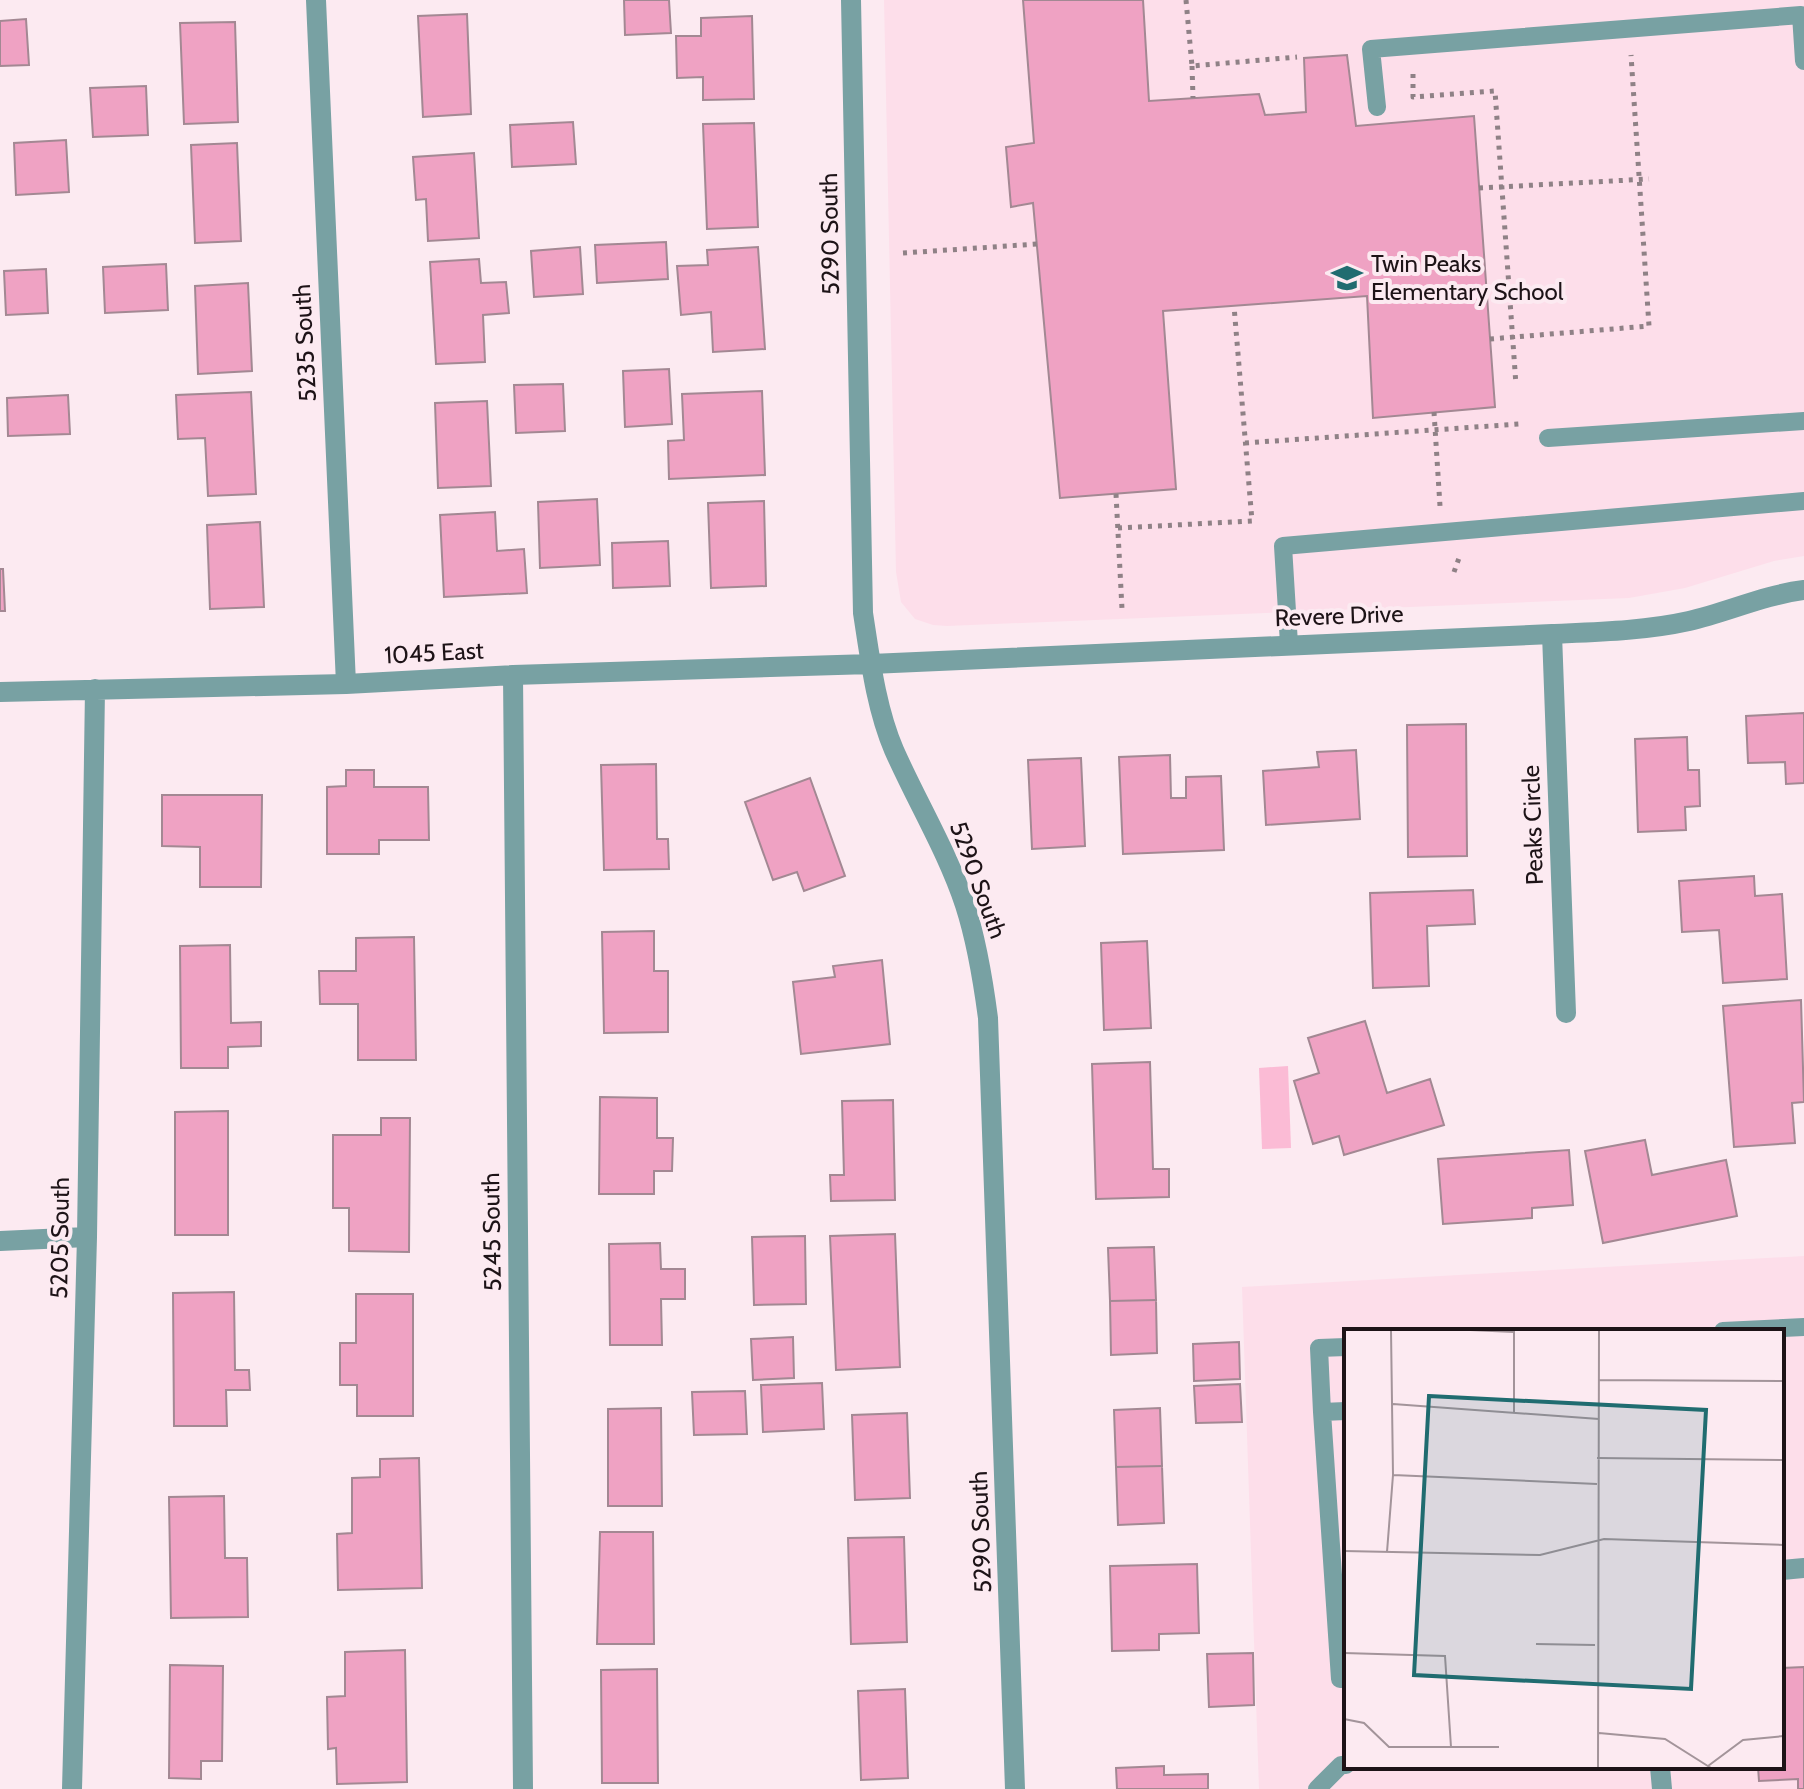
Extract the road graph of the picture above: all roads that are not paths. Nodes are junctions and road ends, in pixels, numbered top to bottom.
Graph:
1 (316, 0) edge
2 (851, 0) edge
3 (1804, 61) edge
4 (1377, 107) dead end
5 (1804, 421) edge
6 (1548, 438) dead end
7 (1804, 501) edge
8 (1804, 590) edge
9 (1552, 634) junction
10 (1289, 644) junction
11 (871, 664) junction
12 (513, 675) junction
13 (346, 684) junction
14 (95, 689) junction
15 (0, 692) edge
16 (1566, 1013) dead end
17 (87, 1237) junction
18 (0, 1241) edge
19 (1804, 1327) edge
20 (1764, 1329) edge
21 (1344, 1347) edge
22 (1344, 1411) edge
23 (1322, 1412) junction
24 (1804, 1568) edge
25 (1784, 1570) edge
26 (1344, 1679) edge
27 (1344, 1765) edge
28 (1660, 1769) edge
29 (72, 1789) edge
30 (523, 1789) edge
31 (1015, 1789) edge
32 (1317, 1789) edge
33 (1662, 1789) edge

1 - 13 street, 5235 South
2 - 11 street, 5290 South
3 - 4 lane
5 - 6 lane
7 - 10 lane
8 - 9 street, Revere Drive
9 - 10 street, Revere Drive
9 - 16 street, Peaks Circle
10 - 11 street, Revere Drive
11 - 12 street, 1045 East
11 - 31 street, 5290 South
12 - 13 street, 1045 East
12 - 30 street, 5245 South
13 - 14 street, 1045 East
14 - 15 street, 1045 East
14 - 17 street, 5205 South
17 - 18 street
17 - 29 street, 5205 South
19 - 20 lane
21 - 23 lane
22 - 23 lane
23 - 26 lane
24 - 25 street
27 - 32 lane
28 - 33 street

